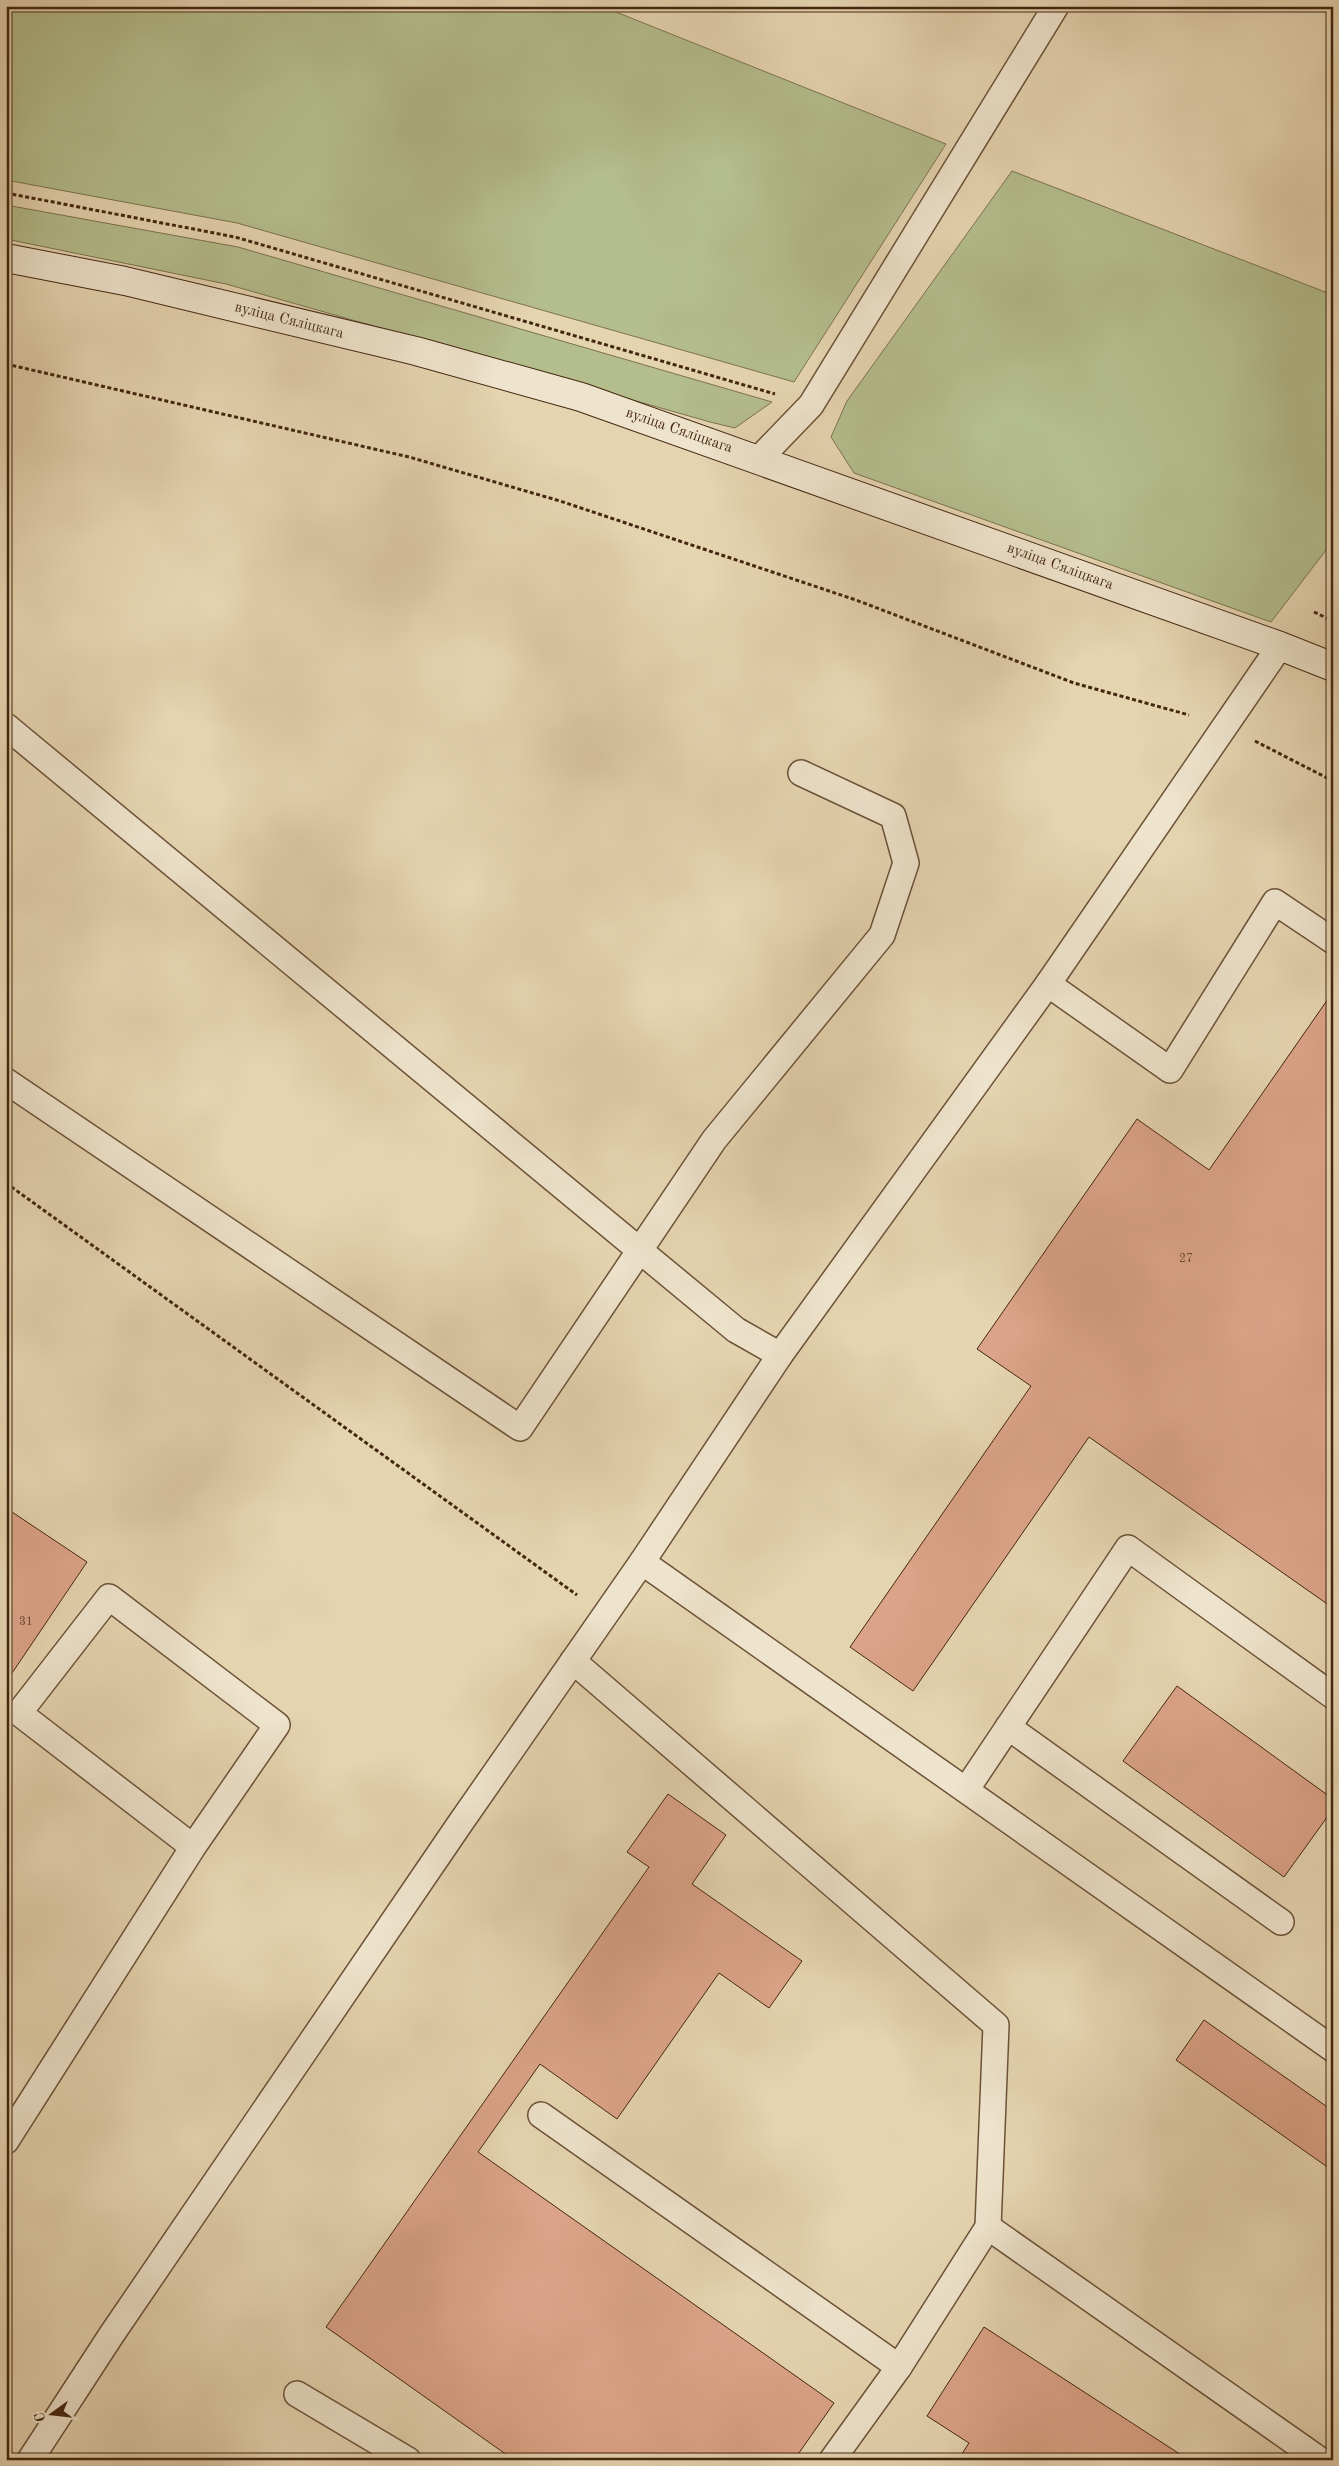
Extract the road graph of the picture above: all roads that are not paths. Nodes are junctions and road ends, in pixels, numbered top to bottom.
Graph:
1 (1056, 6) edge
2 (6, 258) edge
3 (759, 459) junction
4 (1280, 646) junction
5 (1333, 666) edge
6 (6, 726) edge
7 (801, 773) dead end
8 (1333, 941) edge
9 (1048, 984) junction
10 (6, 1081) edge
11 (639, 1249) junction
12 (780, 1355) junction
13 (642, 1562) junction
14 (572, 1661) junction
15 (1333, 1696) edge
16 (13, 1714) edge
17 (1008, 1727) junction
18 (966, 1790) junction
19 (194, 1847) junction
20 (1281, 1922) dead end
21 (1333, 2049) edge
22 (542, 2115) dead end
23 (6, 2141) edge
24 (988, 2227) junction
25 (899, 2367) junction
26 (297, 2394) dead end
27 (30, 2460) edge
28 (408, 2460) edge
29 (832, 2460) edge
30 (1320, 2460) edge

1 - 3 lane
2 - 3 main road, вуліца Сяліцкага
3 - 4 main road, вуліца Сяліцкага
4 - 5 main road, вуліца Сяліцкага
4 - 9 lane
6 - 11 lane
7 - 11 lane
8 - 9 lane
9 - 12 lane
10 - 11 lane
11 - 12 lane
12 - 13 lane
13 - 14 lane
13 - 18 lane
14 - 24 lane
14 - 27 lane
15 - 17 lane
16 - 19 lane
16 - 19 lane
17 - 18 lane
17 - 20 lane
18 - 21 lane
19 - 23 lane
22 - 25 lane
24 - 25 lane
24 - 30 lane
25 - 29 lane
26 - 28 lane

